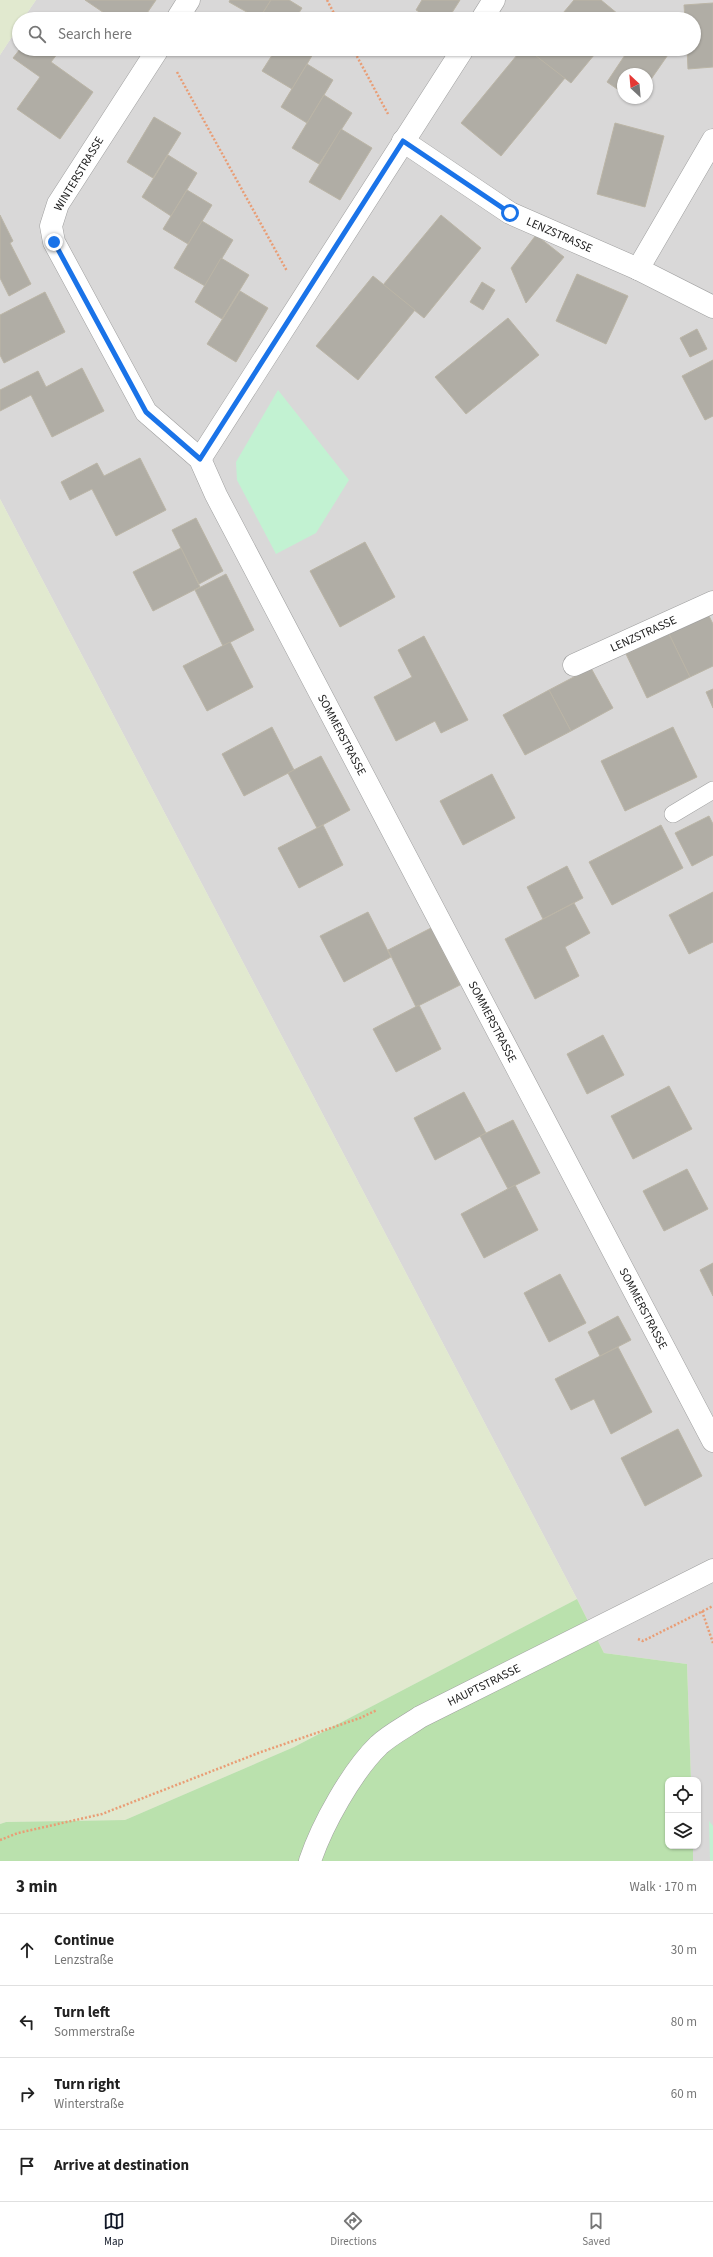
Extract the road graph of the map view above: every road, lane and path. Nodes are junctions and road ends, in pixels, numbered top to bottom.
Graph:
1 (189, 0) edge
2 (327, 0) edge
3 (494, 0) edge
4 (181, 12) edge
5 (333, 12) edge
6 (486, 12) edge
7 (153, 56) edge
8 (357, 56) edge
9 (458, 56) edge
10 (176, 70) dead end
11 (713, 140) edge
12 (403, 141) junction
13 (638, 269) junction
14 (303, 298) junction
15 (713, 307) edge
16 (200, 459) junction
17 (713, 602) edge
18 (574, 665) dead end
19 (713, 790) edge
20 (673, 814) dead end
21 (713, 1441) edge
22 (713, 1570) edge
23 (702, 1611) dead end
24 (713, 1643) edge
25 (382, 1708) dead end
26 (0, 1840) edge
27 (310, 1861) edge

1 - 4 street
2 - 5 path
3 - 6 street
7 - 16 street, WINTERSTRASSE
8 - 12 path
9 - 12 street
10 - 14 path
11 - 13 street
12 - 13 street, LENZSTRASSE
12 - 14 street
13 - 15 street, LENZSTRASSE
14 - 16 street
16 - 21 street, SOMMERSTRASSE
17 - 18 street, LENZSTRASSE
19 - 20 lane
22 - 27 street, HAUPTSTRASSE
23 - 24 path
25 - 26 path

